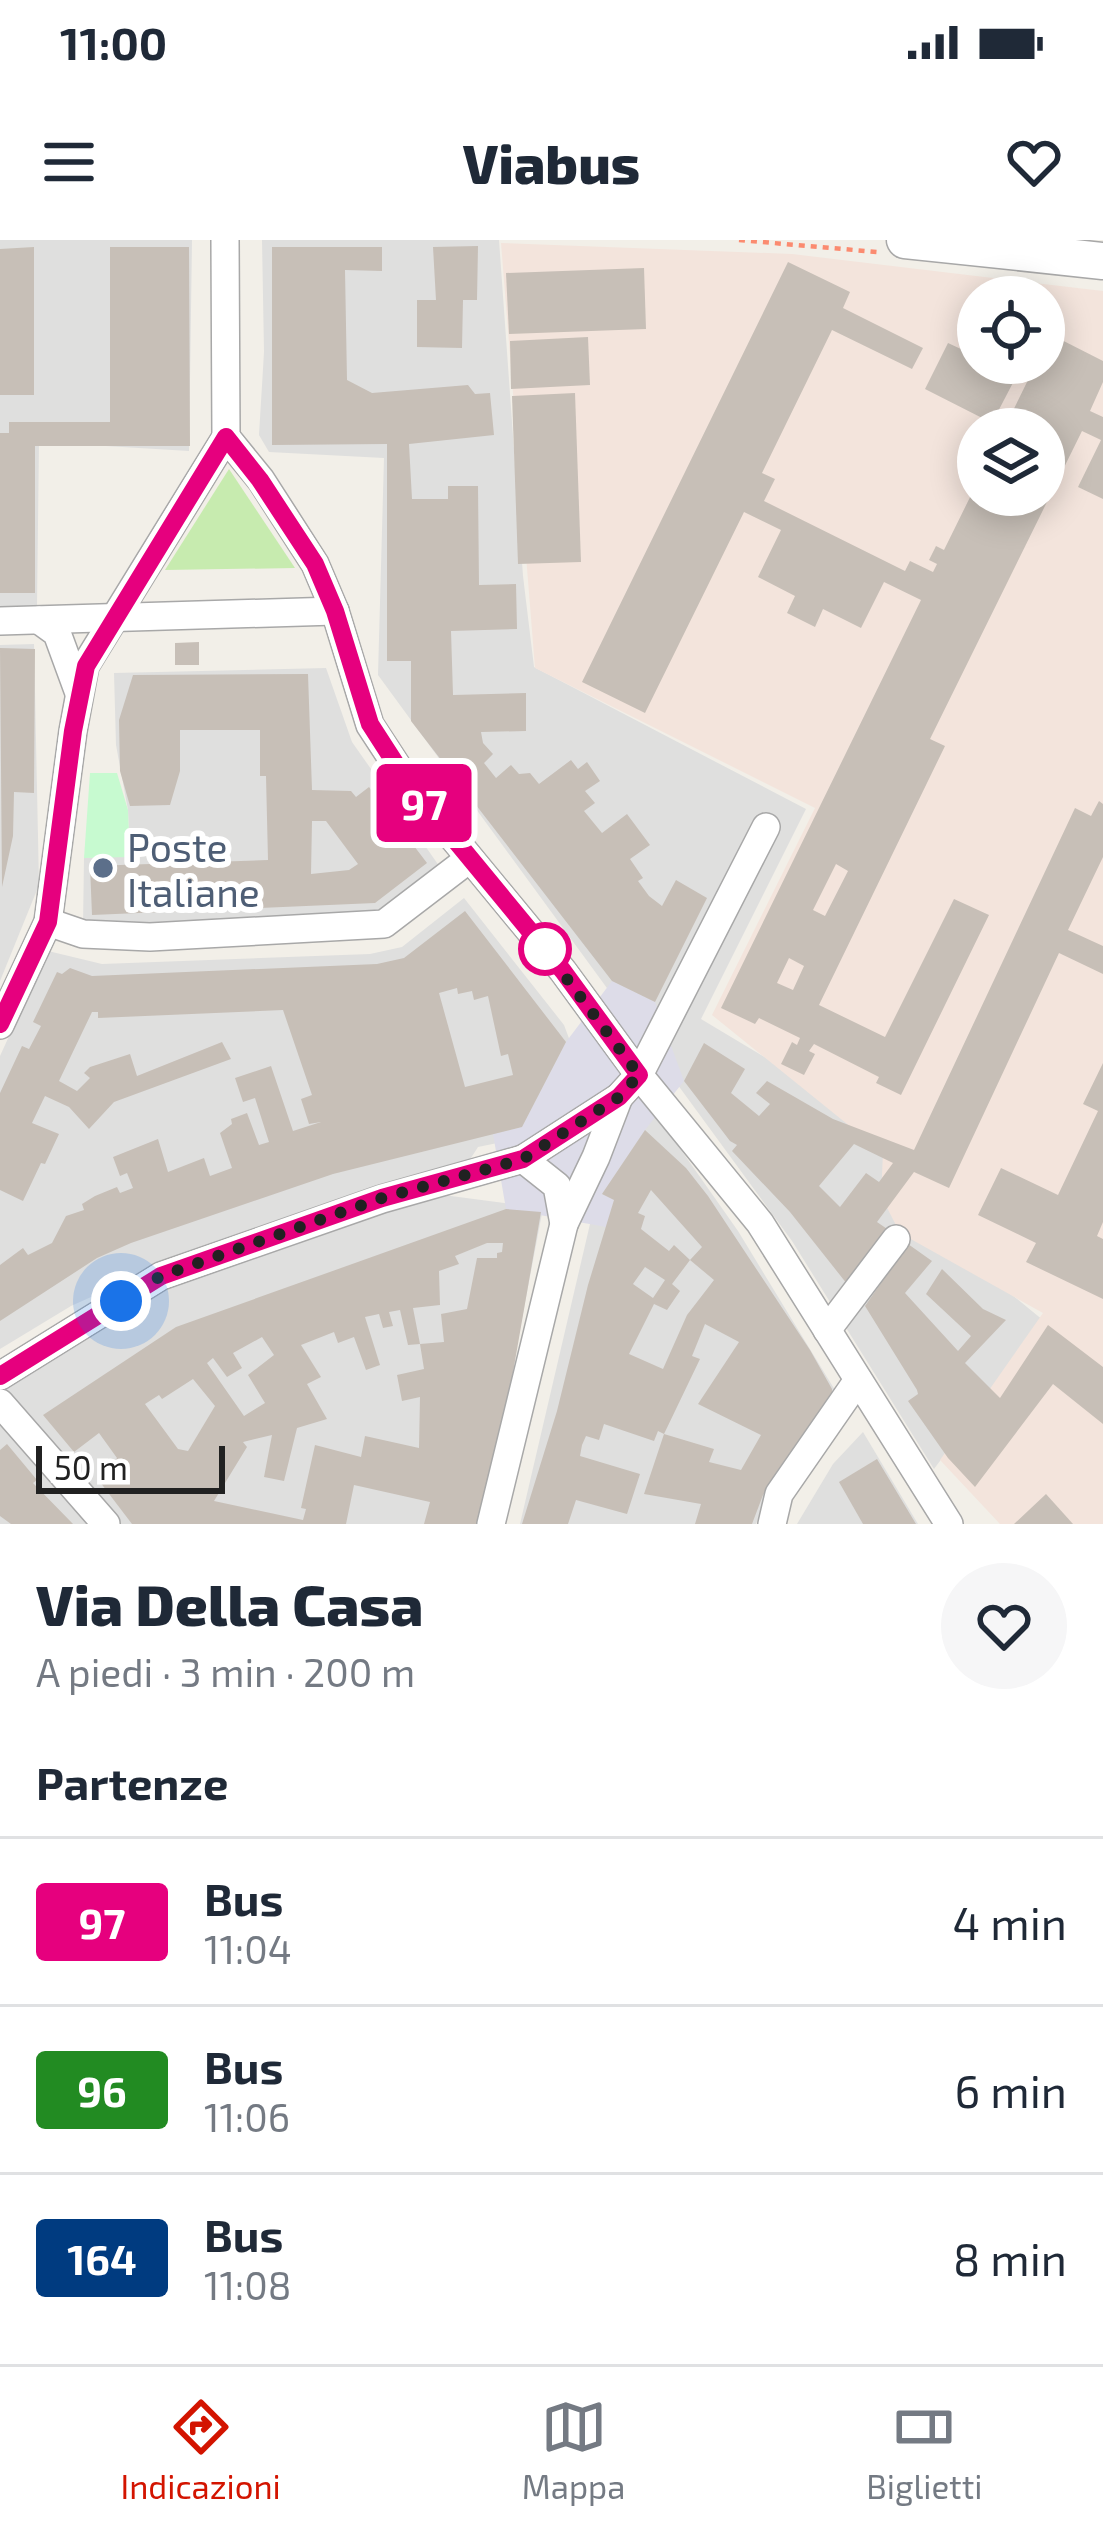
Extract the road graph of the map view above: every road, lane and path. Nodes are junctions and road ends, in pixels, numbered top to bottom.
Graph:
1 (225, 240) edge
2 (904, 240) edge
3 (1103, 261) edge
4 (226, 437) junction
5 (335, 611) junction
6 (114, 617) junction
7 (39, 620) junction
8 (0, 621) edge
9 (80, 694) junction
10 (766, 826) dead end
11 (469, 859) junction
12 (48, 922) junction
13 (0, 1024) edge
14 (639, 1075) junction
15 (619, 1097) junction
16 (523, 1159) junction
17 (564, 1224) junction
18 (896, 1239) dead end
19 (826, 1330) junction
20 (0, 1376) edge
21 (858, 1380) junction
22 (0, 1402) edge
23 (106, 1524) edge
24 (491, 1524) edge
25 (772, 1524) edge
26 (949, 1524) edge

1 - 4 street
2 - 3 street
4 - 5 street
4 - 6 street
5 - 6 street
5 - 11 street
6 - 7 street
6 - 9 street
7 - 8 street
7 - 9 street
9 - 12 street
10 - 14 street
11 - 12 street
11 - 14 street
12 - 13 street
14 - 15 street
14 - 19 street
15 - 16 street
15 - 17 street
16 - 17 street
16 - 20 street
17 - 24 street
18 - 19 street
19 - 21 street
21 - 25 street
21 - 26 street
22 - 23 street

